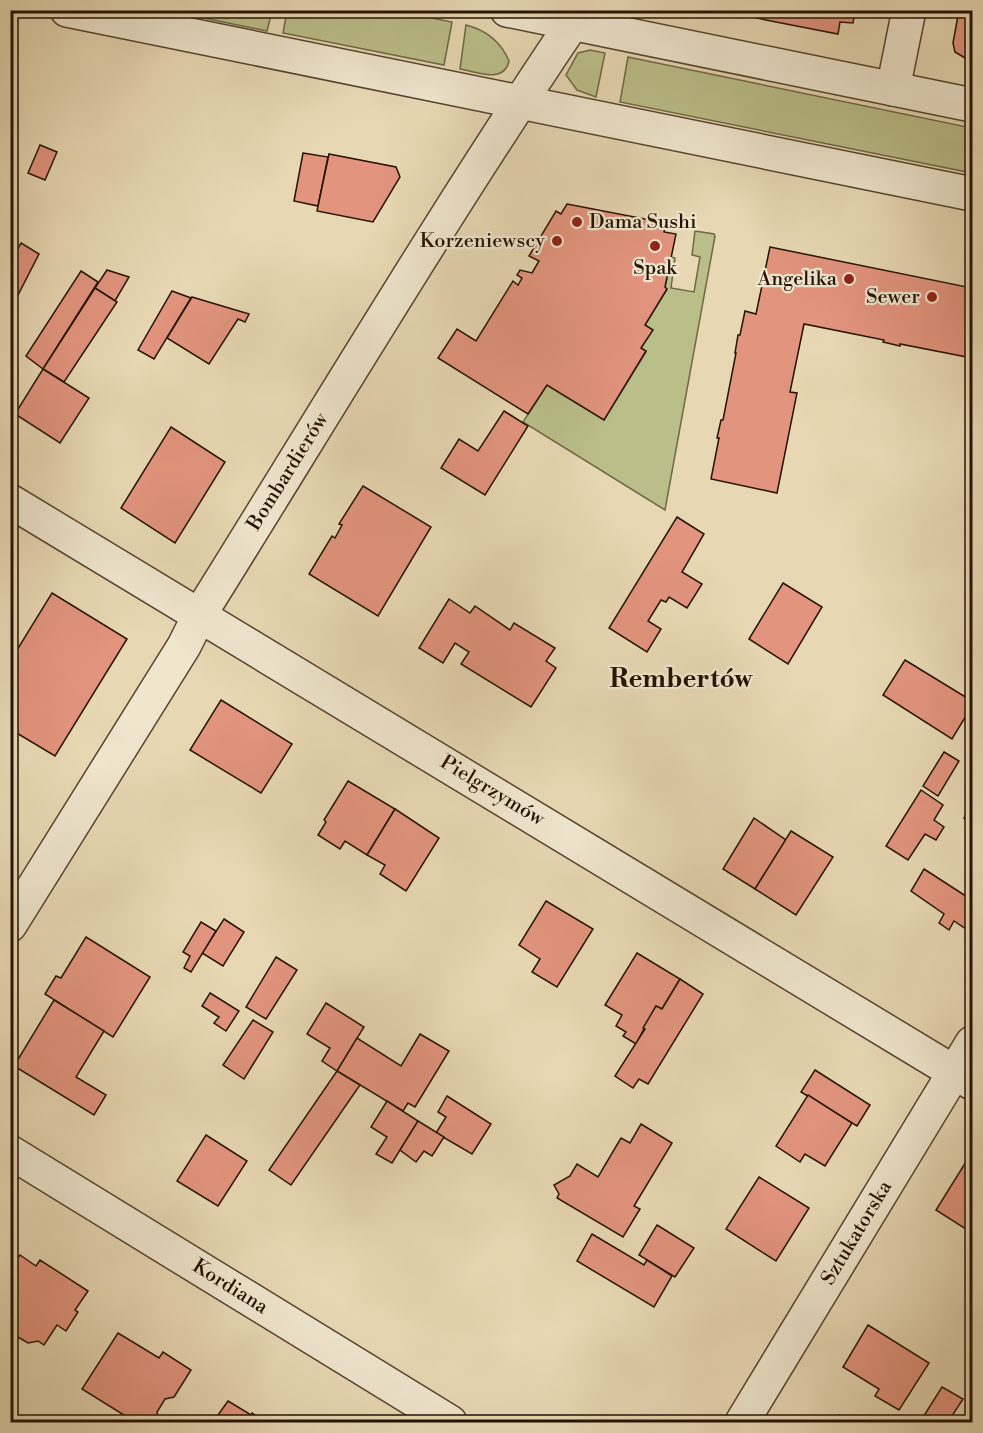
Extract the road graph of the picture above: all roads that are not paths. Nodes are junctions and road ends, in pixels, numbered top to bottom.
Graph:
1 (67, 10) edge
2 (507, 10) edge
3 (909, 10) edge
4 (572, 24) junction
5 (893, 89) junction
6 (520, 102) junction
7 (972, 105) edge
8 (972, 194) edge
9 (10, 501) edge
10 (200, 614) junction
11 (10, 925) edge
12 (972, 1043) edge
13 (964, 1078) edge
14 (10, 1152) edge
15 (450, 1422) edge
16 (742, 1422) edge

1 - 6 street
2 - 4 street
3 - 5 street
4 - 5 street
4 - 6 street, Bombardierów
5 - 7 street
6 - 8 street
6 - 10 street, Bombardierów
9 - 10 street, Pielgrzymów
10 - 11 street, Bombardierów
10 - 13 street, Pielgrzymów
12 - 13 street, Sztukatorska
13 - 16 street, Sztukatorska
14 - 15 street, Kordiana

